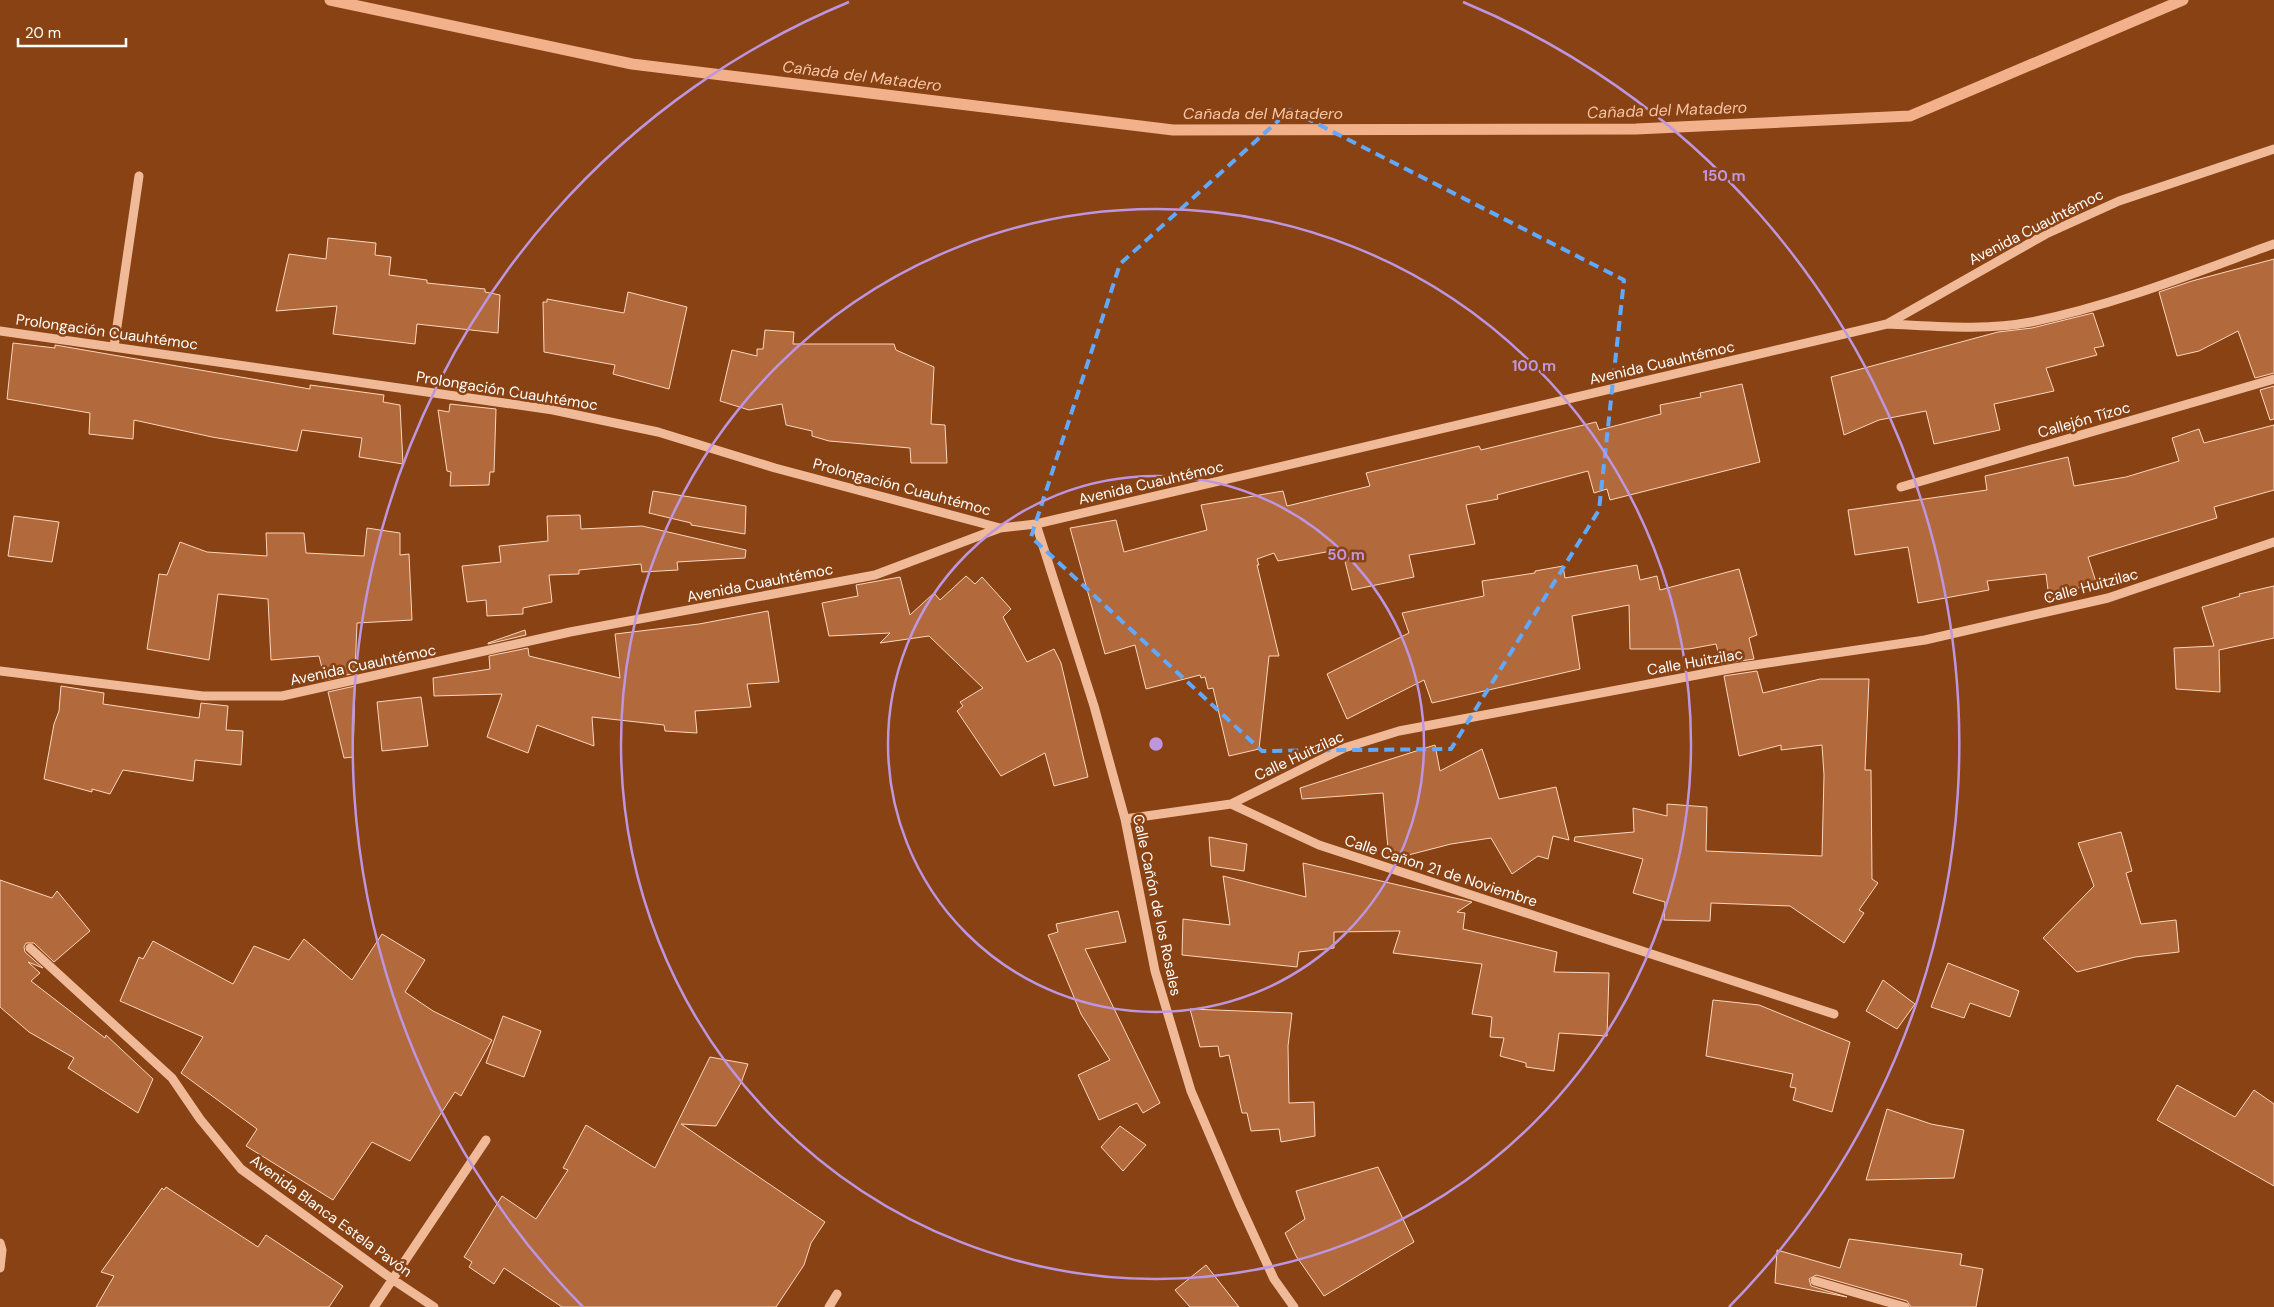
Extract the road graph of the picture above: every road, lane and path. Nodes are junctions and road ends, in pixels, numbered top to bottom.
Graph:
1 (2274, 149) edge
2 (139, 176) dead end
3 (2274, 244) edge
4 (1887, 324) junction
5 (0, 331) edge
6 (114, 348) junction
7 (2274, 379) edge
8 (1901, 487) dead end
9 (1036, 524) junction
10 (1000, 528) junction
11 (2274, 542) edge
12 (0, 671) edge
13 (1231, 804) junction
14 (1125, 819) junction
15 (30, 948) dead end
16 (1834, 1014) dead end
17 (486, 1140) dead end
18 (0, 1243) edge
19 (0, 1268) edge
20 (392, 1279) junction
21 (1815, 1282) dead end
22 (837, 1294) dead end
23 (374, 1307) edge
24 (434, 1307) edge
25 (830, 1307) edge
26 (1294, 1307) edge
27 (1905, 1307) edge

1 - 4 street, Avenida Cuauhtémoc
2 - 6 street
3 - 4 street
4 - 9 street, Avenida Cuauhtémoc
5 - 6 street, Prolongación Cuauhtémoc
6 - 10 street, Prolongación Cuauhtémoc
7 - 8 street, Callejón Tízoc
9 - 10 street, Avenida Cuauhtémoc
9 - 14 street, Calle Cañón de los Rosales
10 - 12 street, Avenida Cuauhtémoc
11 - 13 street, Calle Huitzilac
13 - 14 street, Calle Huitzilac
13 - 16 street, Calle Cañon 21 de Noviembre
14 - 26 street, Calle Cañón de los Rosales
15 - 20 street, Avenida Blanca Estela Pavón
17 - 20 street
18 - 19 street
20 - 23 street
20 - 24 street, Avenida Blanca Estela Pavón
21 - 27 street
22 - 25 street

